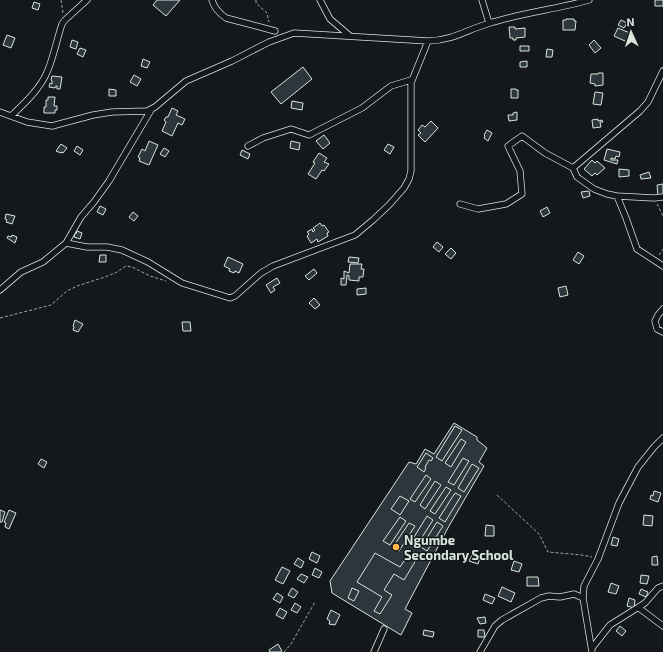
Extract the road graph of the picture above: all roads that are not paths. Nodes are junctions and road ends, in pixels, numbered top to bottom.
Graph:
1 (87, 0) edge
2 (212, 0) edge
3 (320, 0) edge
4 (482, 0) edge
5 (589, 0) edge
6 (489, 23) junction
7 (275, 31) road end
8 (350, 36) junction
9 (428, 41) junction
10 (663, 71) edge
11 (411, 80) junction
12 (151, 110) junction
13 (0, 112) edge
14 (11, 116) junction
15 (248, 146) dead end
16 (573, 168) junction
17 (617, 196) junction
18 (663, 197) edge
19 (460, 204) dead end
20 (66, 243) junction
21 (663, 266) edge
22 (0, 290) edge
23 (663, 310) edge
24 (663, 332) edge
25 (663, 438) edge
26 (663, 586) edge
27 (583, 598) junction
28 (639, 608) junction
29 (663, 626) edge
30 (384, 629) dead end
31 (592, 650) edge
32 (374, 652) edge
33 (480, 652) edge

1 - 14 street
2 - 7 street
3 - 8 street
4 - 6 street
5 - 6 street
6 - 9 street
8 - 9 street
8 - 12 street
9 - 11 street
10 - 16 street
11 - 15 street
11 - 20 street
12 - 14 street
12 - 20 street
13 - 14 street
16 - 17 street
16 - 19 street
17 - 18 street
17 - 21 street
20 - 22 street
23 - 24 street
25 - 27 street
26 - 28 street
27 - 31 street
27 - 33 street
28 - 29 street
28 - 31 street
30 - 32 street

